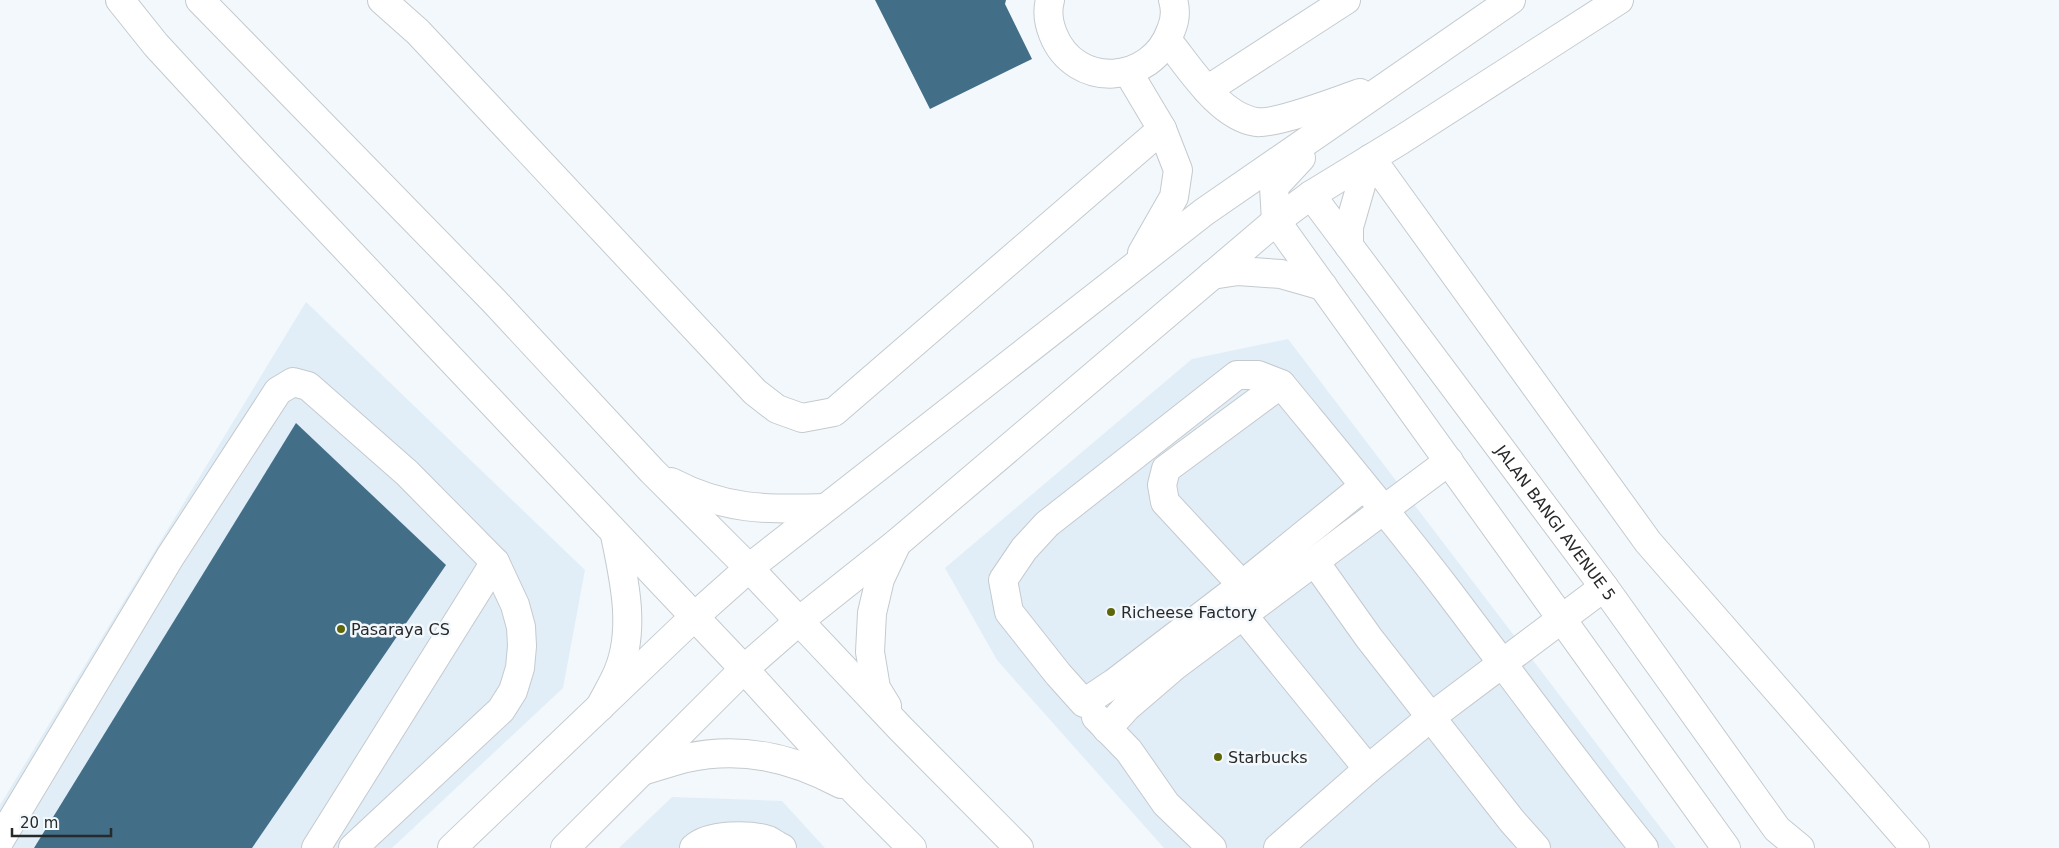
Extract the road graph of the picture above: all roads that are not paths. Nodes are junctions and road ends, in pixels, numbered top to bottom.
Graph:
1 (120, 0) edge
2 (200, 0) edge
3 (382, 0) edge
4 (1050, 0) edge
5 (1173, 0) edge
6 (1346, 0) edge
7 (1511, 0) edge
8 (1619, 0) edge
9 (1168, 41) junction
10 (1128, 72) junction
11 (1396, 79) junction
12 (1207, 90) junction
13 (1338, 119) junction
14 (1162, 129) junction
15 (1369, 160) junction
16 (1274, 188) junction
17 (1311, 195) junction
18 (1204, 212) junction
19 (1276, 221) junction
20 (1349, 246) junction
21 (1136, 265) junction
22 (1212, 275) junction
23 (1323, 286) junction
24 (1281, 384) junction
25 (1448, 461) junction
26 (652, 471) junction
27 (1364, 486) junction
28 (825, 508) junction
29 (1384, 509) junction
30 (615, 535) junction
31 (897, 543) junction
32 (495, 562) junction
33 (1315, 562) junction
34 (749, 568) junction
35 (1242, 585) junction
36 (1604, 587) junction
37 (1242, 614) junction
38 (694, 616) junction
39 (1562, 618) junction
40 (799, 621) junction
41 (1503, 664) junction
42 (744, 669) junction
43 (1084, 703) junction
44 (600, 706) junction
45 (1431, 717) junction
46 (901, 729) junction
47 (1108, 729) junction
48 (1368, 769) junction
49 (642, 772) junction
50 (855, 791) junction
51 (0, 840) edge
52 (316, 848) edge
53 (353, 848) edge
54 (452, 848) edge
55 (565, 848) edge
56 (694, 848) edge
57 (782, 848) edge
58 (912, 848) edge
59 (1019, 848) edge
60 (1212, 848) edge
61 (1278, 848) edge
62 (1536, 848) edge
63 (1644, 848) edge
64 (1726, 848) edge
65 (1800, 848) edge
66 (1915, 848) edge

1 - 30 street
2 - 26 street
3 - 14 street
4 - 10 street
5 - 9 street
6 - 12 street
7 - 11 street
8 - 15 street
9 - 10 street
9 - 12 street
10 - 14 street
11 - 12 street
11 - 13 street
13 - 16 street
13 - 18 street
14 - 21 street
15 - 17 street
15 - 20 street
15 - 66 street
16 - 17 street
16 - 18 street
16 - 19 street
17 - 19 street
17 - 20 street, JALAN BANGI AVENUE 5
18 - 21 street
19 - 22 street
19 - 23 street
20 - 36 street, JALAN BANGI AVENUE 5
21 - 28 street
22 - 23 street
22 - 31 street
23 - 25 street
24 - 27 street
24 - 35 street
24 - 43 street
25 - 29 street
25 - 39 street
26 - 28 street
26 - 34 street
27 - 29 street
27 - 35 street
28 - 34 street
29 - 33 street
29 - 41 street
30 - 38 street
30 - 44 street
31 - 40 street
31 - 46 street
32 - 51 street
32 - 52 street
32 - 53 street
33 - 37 street
33 - 45 street
34 - 38 street
34 - 40 street
35 - 43 street
36 - 39 street
36 - 65 street, JALAN BANGI AVENUE 5
37 - 47 street
37 - 48 street
38 - 42 street
38 - 44 street
39 - 41 street
39 - 64 street
40 - 42 street
40 - 46 street
41 - 45 street
41 - 63 street
42 - 49 street
42 - 50 street
43 - 47 street
44 - 54 street
45 - 48 street
45 - 62 street
46 - 59 street
47 - 60 street
48 - 61 street
49 - 50 street
49 - 55 street
50 - 58 street
56 - 57 street

